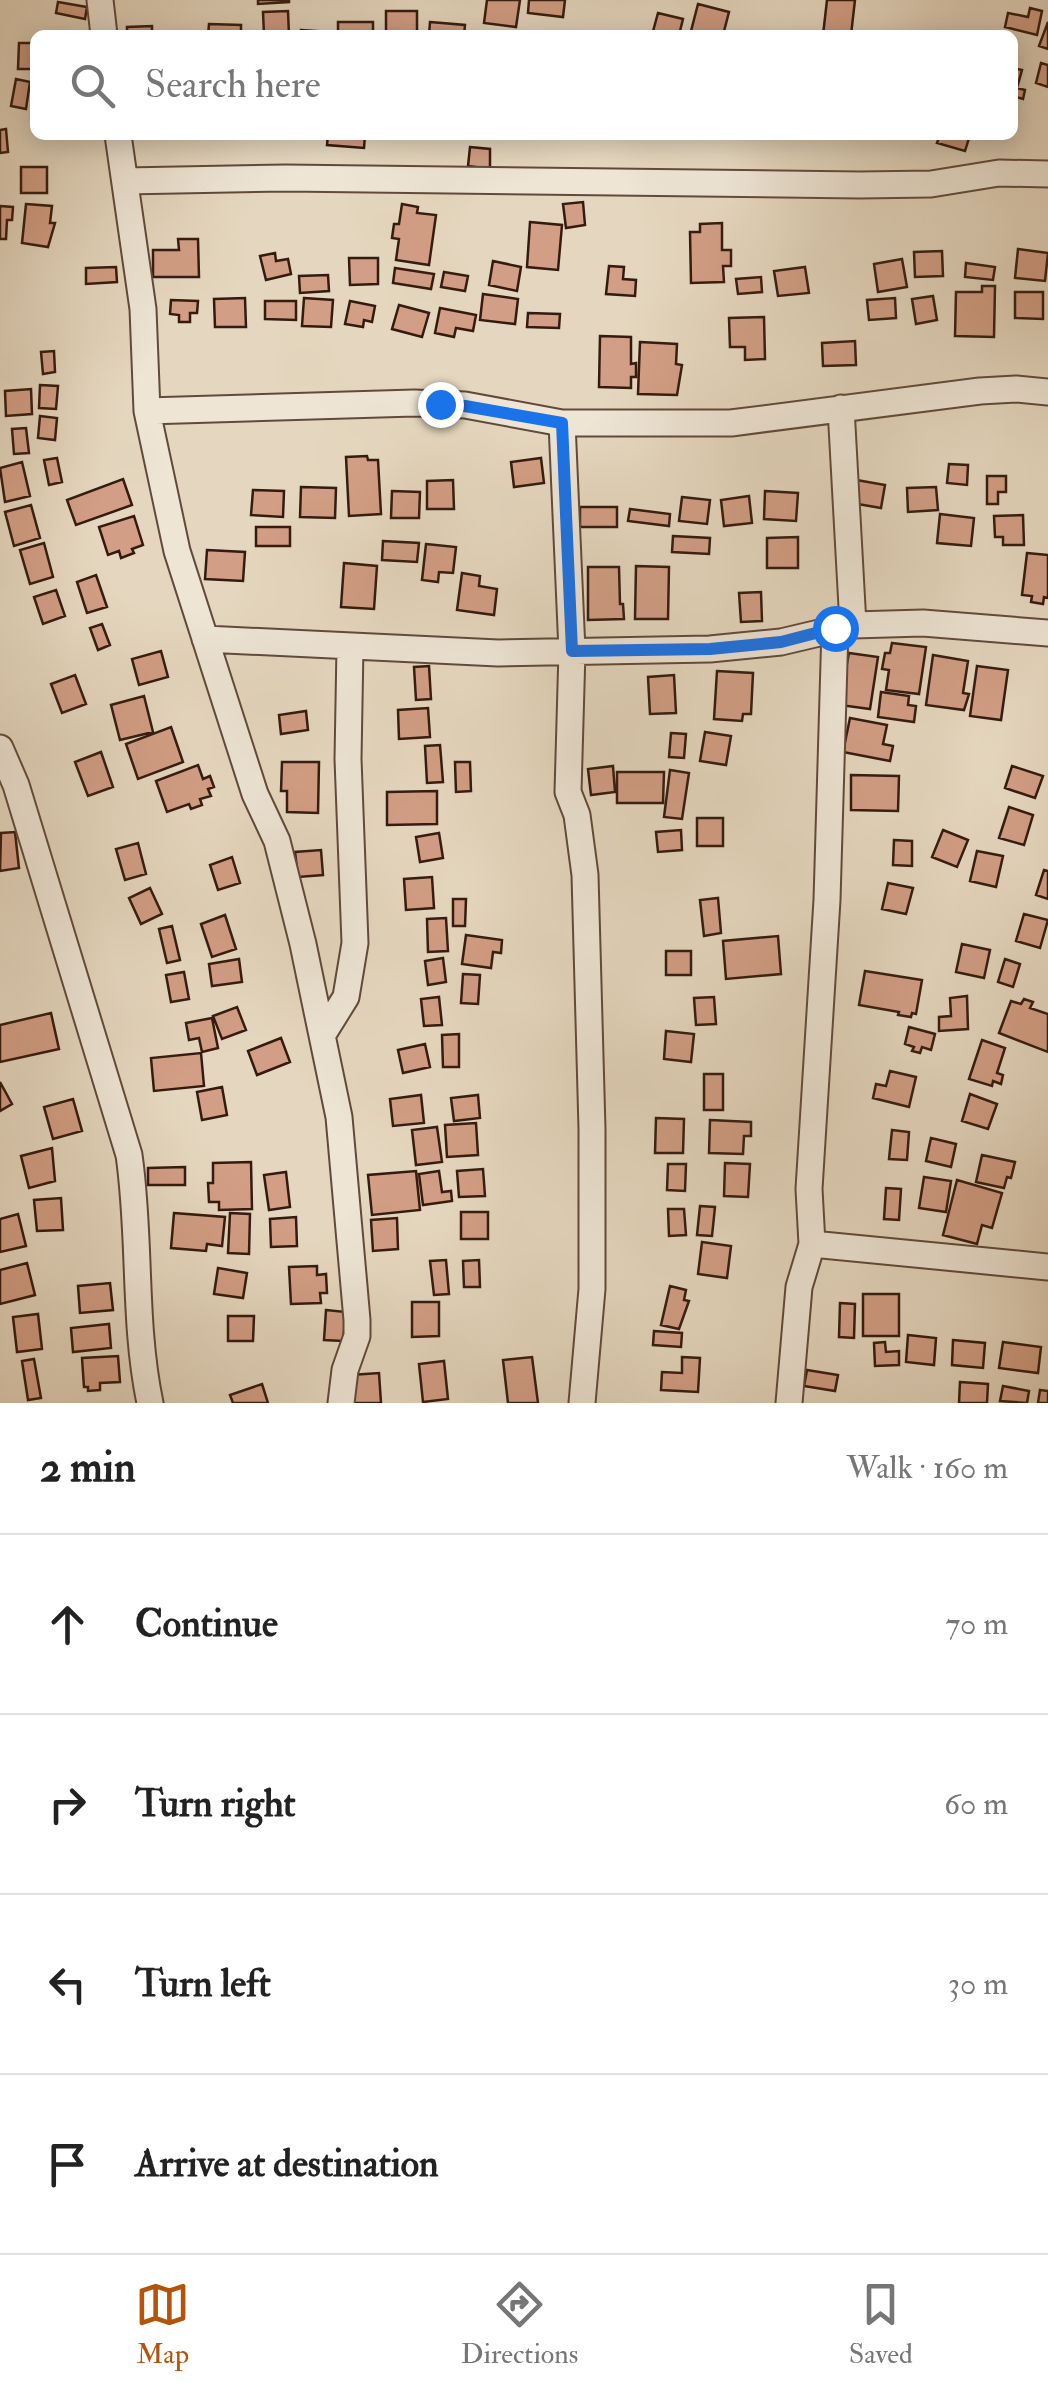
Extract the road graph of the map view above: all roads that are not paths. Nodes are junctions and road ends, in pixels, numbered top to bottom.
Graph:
1 (100, 0) edge
2 (103, 30) edge
3 (119, 140) edge
4 (1048, 174) edge
5 (125, 181) junction
6 (1048, 392) edge
7 (841, 408) junction
8 (148, 410) junction
9 (562, 423) junction
10 (844, 626) junction
11 (1048, 633) edge
12 (205, 639) junction
13 (350, 647) junction
14 (572, 651) junction
15 (0, 748) edge
16 (323, 1034) junction
17 (812, 1244) junction
18 (1048, 1268) edge
19 (150, 1403) edge
20 (341, 1403) edge
21 (582, 1403) edge
22 (789, 1403) edge

1 - 2 street
3 - 5 street
4 - 5 street
5 - 8 street
6 - 7 street
7 - 9 street
7 - 10 street
8 - 9 street
8 - 12 street
9 - 14 street
10 - 11 street
10 - 14 street
10 - 17 street
12 - 13 street
12 - 16 street
13 - 14 street
13 - 16 street
14 - 21 street
15 - 19 street
16 - 20 street
17 - 18 street
17 - 22 street

